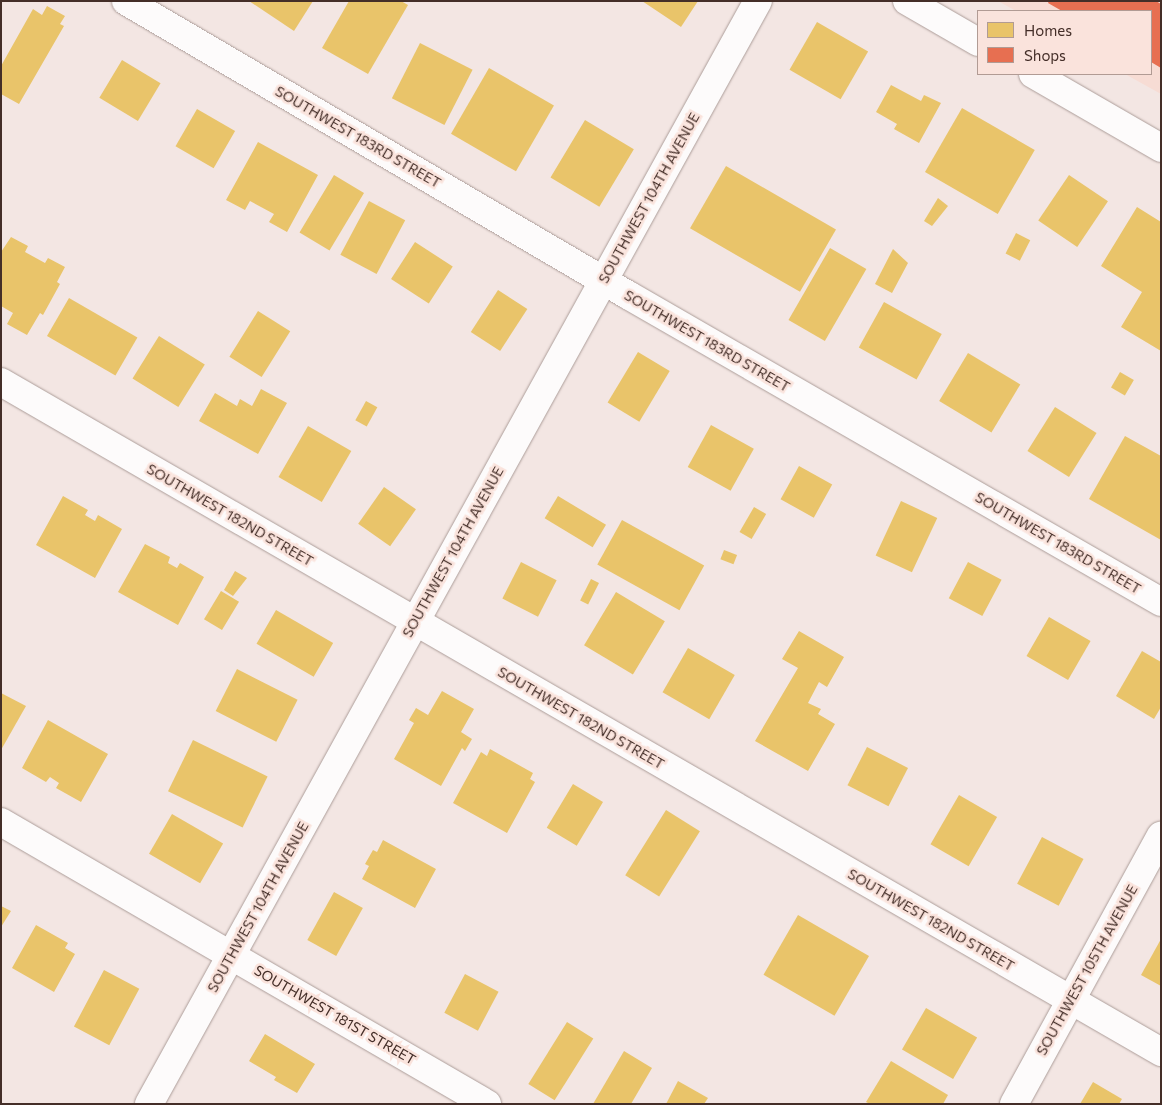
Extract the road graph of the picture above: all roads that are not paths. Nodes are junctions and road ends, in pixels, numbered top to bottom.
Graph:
1 (126, 1) edge
2 (758, 1) edge
3 (907, 1) edge
4 (977, 41) edge
5 (1034, 75) edge
6 (1161, 148) edge
7 (602, 280) junction
8 (1, 382) edge
9 (1161, 602) edge
10 (415, 622) junction
11 (1, 822) edge
12 (1161, 836) edge
13 (232, 955) junction
14 (1070, 1000) junction
15 (1161, 1052) edge
16 (149, 1104) edge
17 (487, 1104) edge
18 (1014, 1104) edge

1 - 7 street, SOUTHWEST 183RD STREET
2 - 7 street, SOUTHWEST 104TH AVENUE
3 - 4 street
5 - 6 street
7 - 9 street, SOUTHWEST 183RD STREET
7 - 10 street, SOUTHWEST 104TH AVENUE
8 - 10 street, SOUTHWEST 182ND STREET
10 - 13 street, SOUTHWEST 104TH AVENUE
10 - 14 street, SOUTHWEST 182ND STREET
11 - 13 street, SOUTHWEST 181ST STREET
12 - 14 street, SOUTHWEST 105TH AVENUE
13 - 16 street, SOUTHWEST 104TH AVENUE
13 - 17 street, SOUTHWEST 181ST STREET
14 - 15 street, SOUTHWEST 182ND STREET
14 - 18 street, SOUTHWEST 105TH AVENUE

